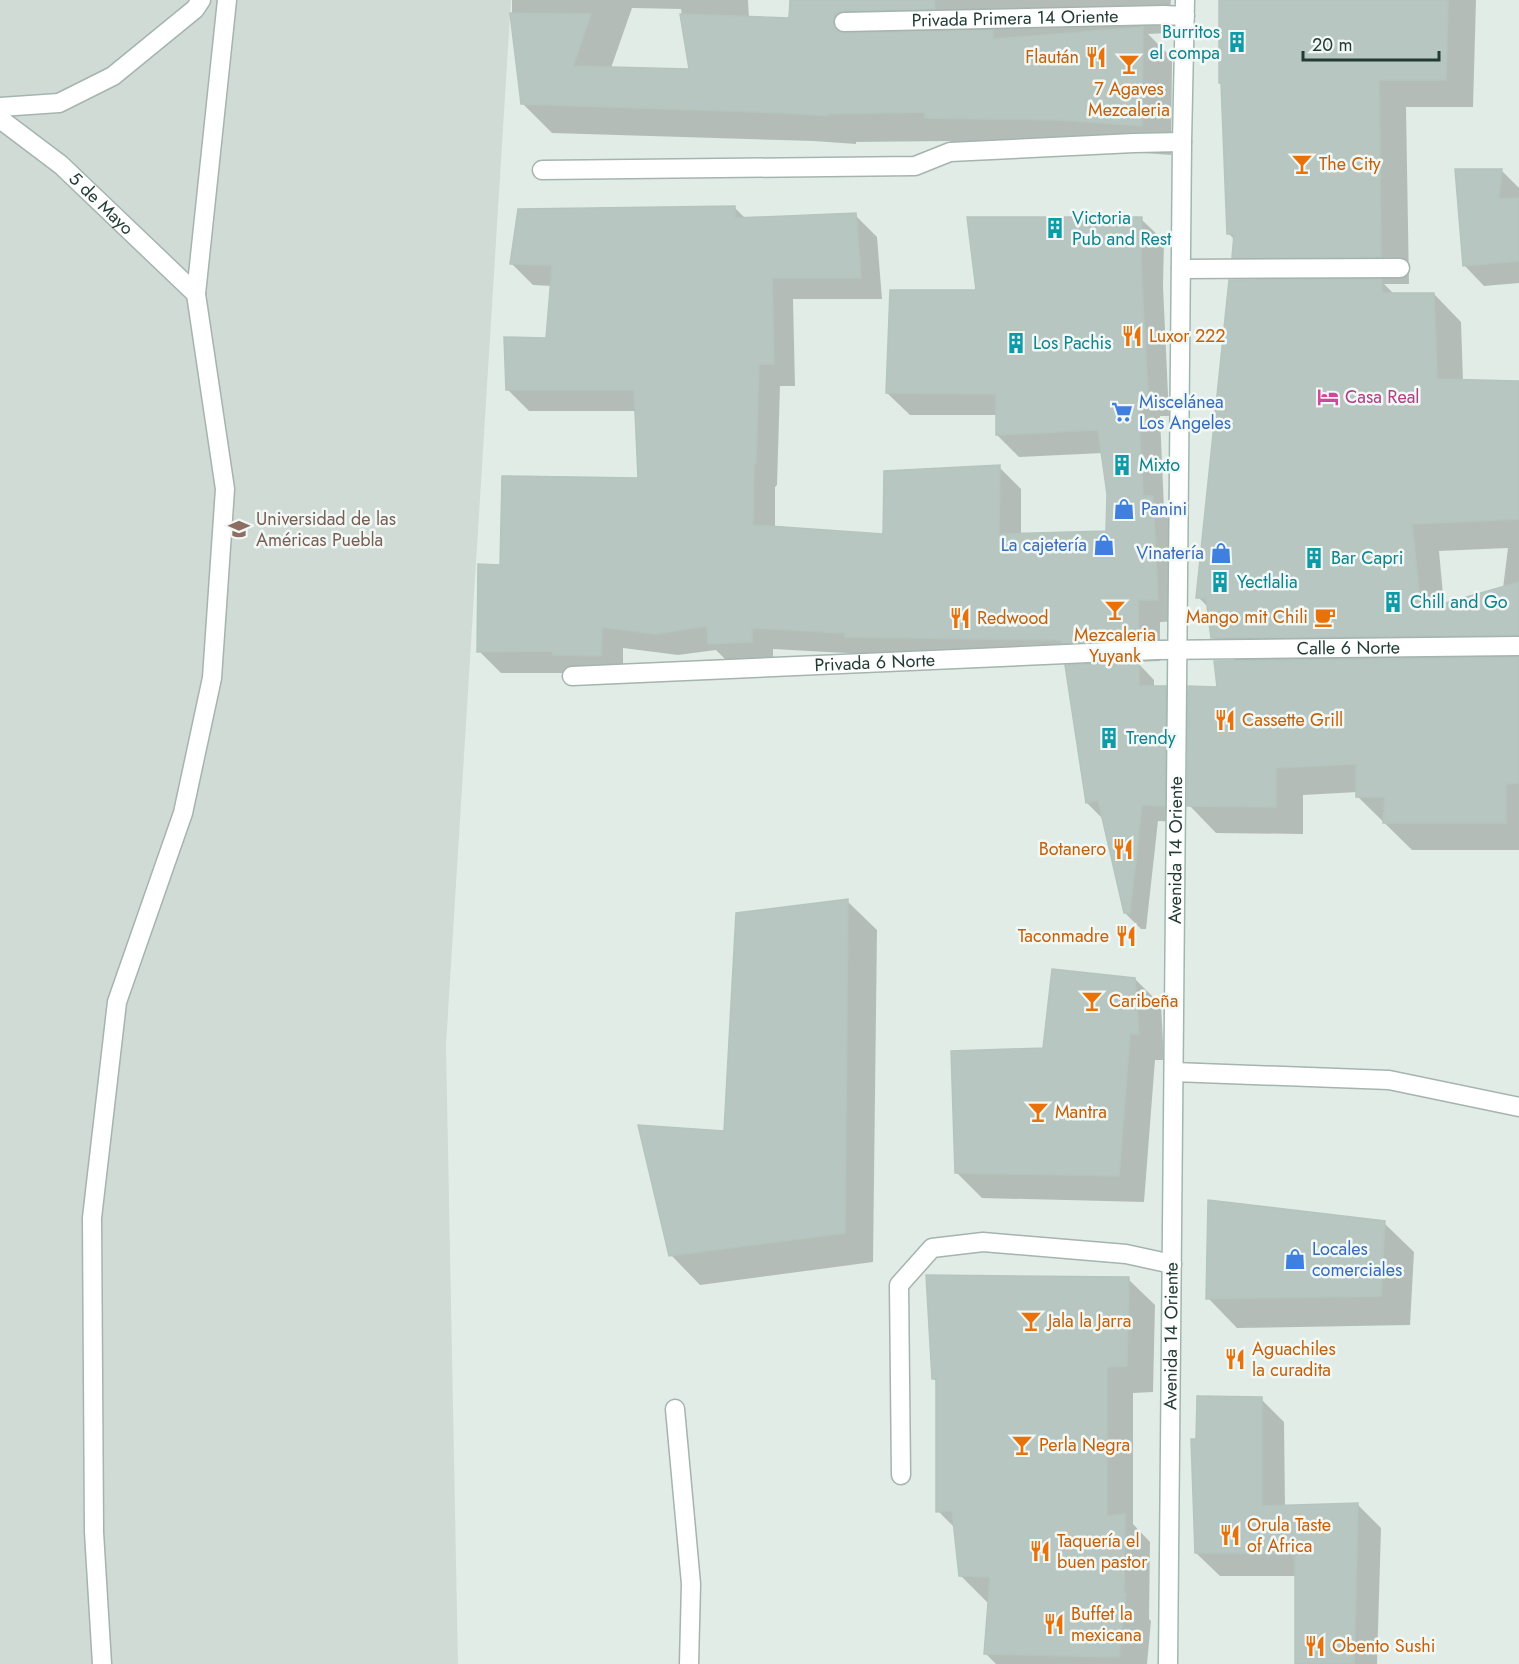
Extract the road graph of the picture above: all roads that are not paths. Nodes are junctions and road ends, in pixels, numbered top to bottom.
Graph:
1 (201, 0) edge
2 (227, 0) edge
3 (1185, 8) edge
4 (844, 22) dead end
5 (0, 107) edge
6 (0, 119) edge
7 (1182, 142) junction
8 (542, 170) dead end
9 (1400, 268) dead end
10 (1181, 269) junction
11 (196, 294) junction
12 (1519, 646) edge
13 (1177, 651) junction
14 (572, 676) dead end
15 (1174, 1072) junction
16 (1519, 1107) edge
17 (1172, 1264) junction
18 (675, 1409) dead end
19 (902, 1475) dead end
20 (102, 1664) edge
21 (689, 1664) edge
22 (1168, 1664) edge

1 - 5 street
2 - 11 street
3 - 4 street, Privada Primera 14 Oriente
3 - 7 street, Avenida 14 Oriente
6 - 11 street, 5 de Mayo
7 - 8 street
7 - 10 street, Avenida 14 Oriente
9 - 10 street
10 - 13 street, Avenida 14 Oriente
11 - 20 street
12 - 13 street, Calle 6 Norte
13 - 14 street, Privada 6 Norte
13 - 15 street, Avenida 14 Oriente
15 - 16 street
15 - 17 street, Avenida 14 Oriente
17 - 19 street
17 - 22 street, Avenida 14 Oriente
18 - 21 street

